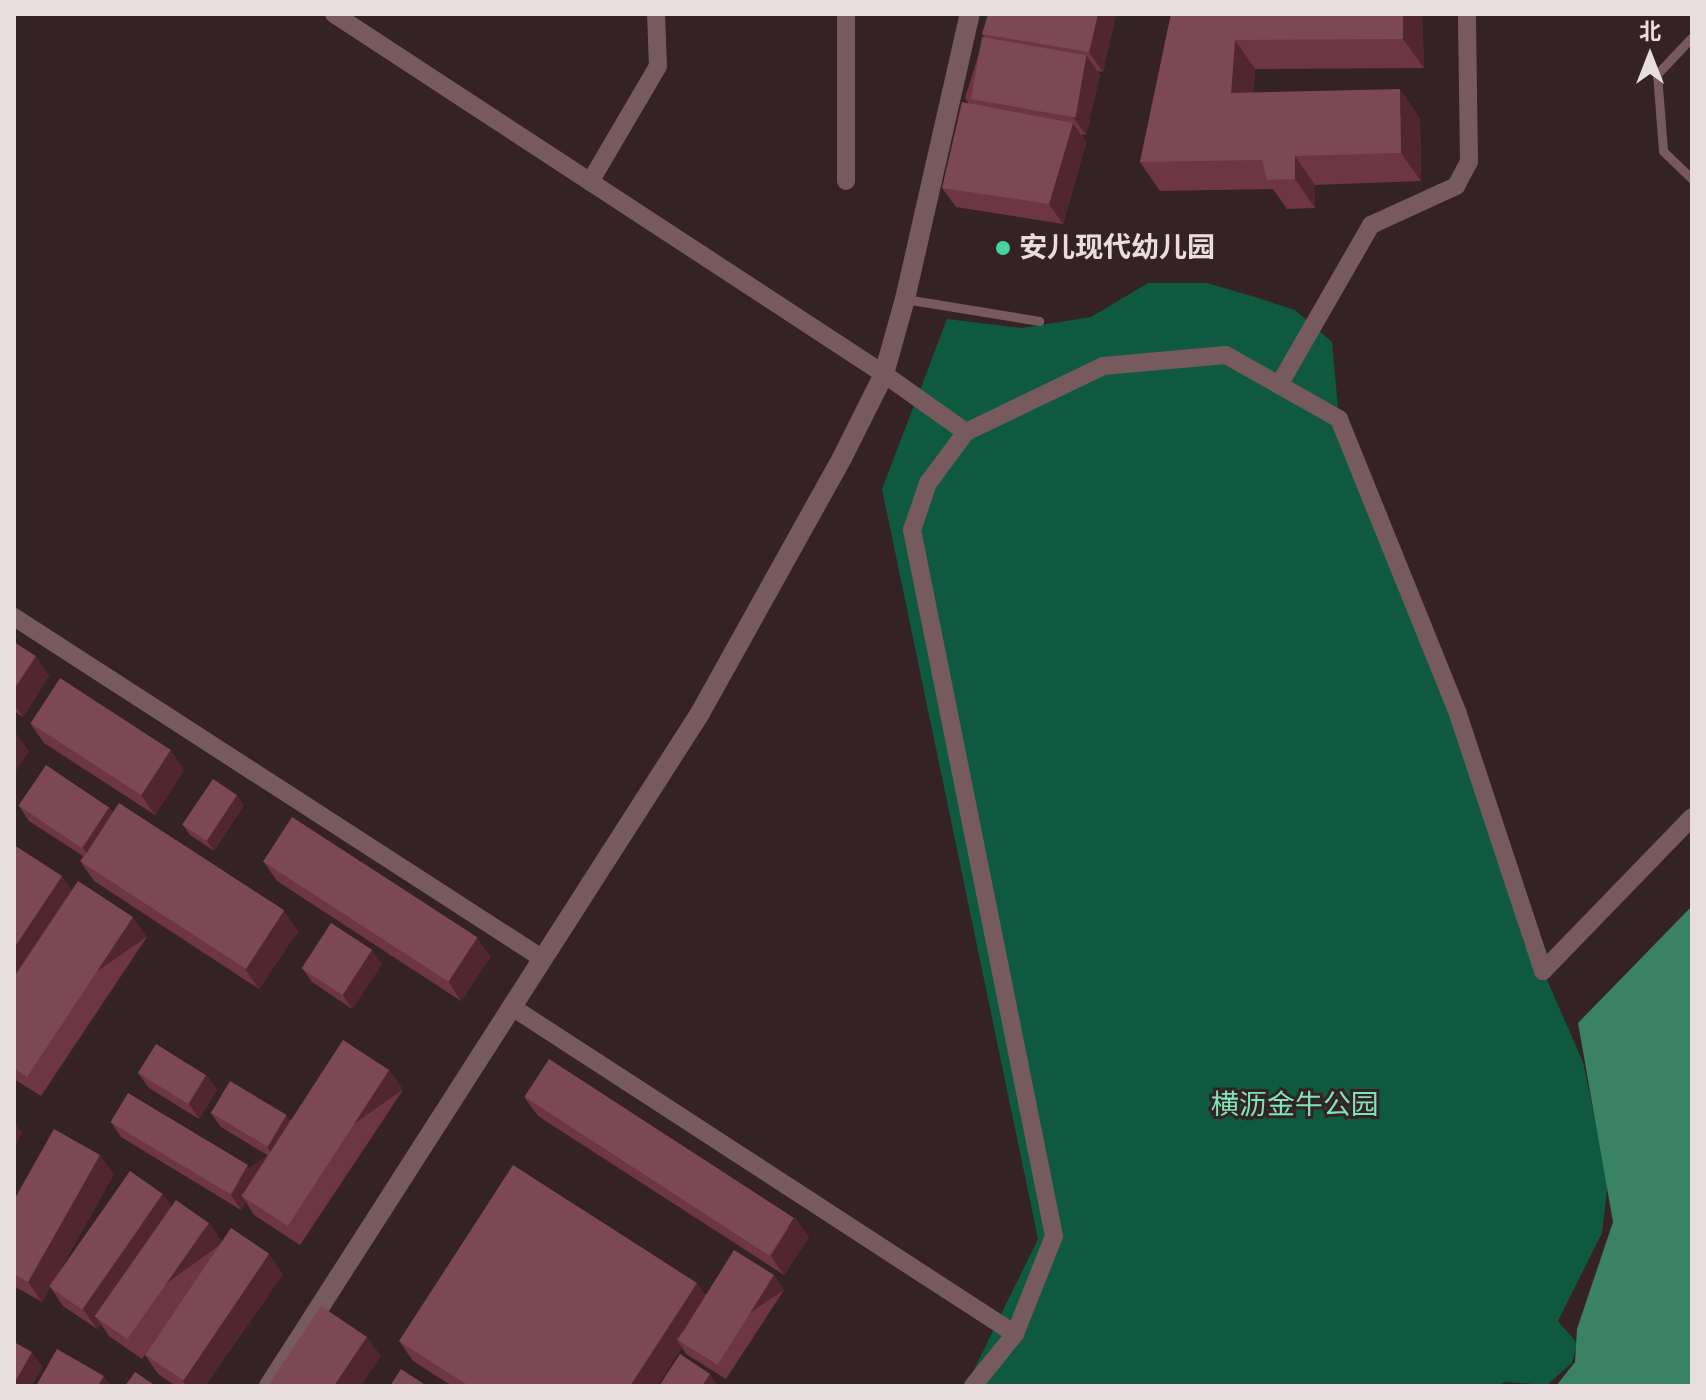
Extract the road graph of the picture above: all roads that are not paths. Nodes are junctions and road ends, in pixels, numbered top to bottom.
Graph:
1 (334, 14) edge
2 (656, 14) edge
3 (846, 14) edge
4 (970, 14) edge
5 (1467, 14) edge
6 (1692, 37) edge
7 (1692, 179) edge
8 (846, 181) dead end
9 (590, 182) junction
10 (905, 299) junction
11 (1039, 321) dead end
12 (884, 374) junction
13 (1279, 385) junction
14 (966, 432) junction
15 (14, 617) edge
16 (1692, 817) edge
17 (543, 959) junction
18 (512, 1007) junction
19 (1015, 1334) junction
20 (269, 1386) edge
21 (973, 1386) edge

1 - 9 street
2 - 9 street
3 - 8 street
4 - 10 street
5 - 13 street
6 - 7 lane
9 - 12 street
10 - 11 lane
10 - 12 street
12 - 14 street
12 - 17 street
13 - 14 street
13 - 16 street
14 - 19 street
15 - 17 street
17 - 18 street
18 - 19 street
18 - 20 street
19 - 21 street

